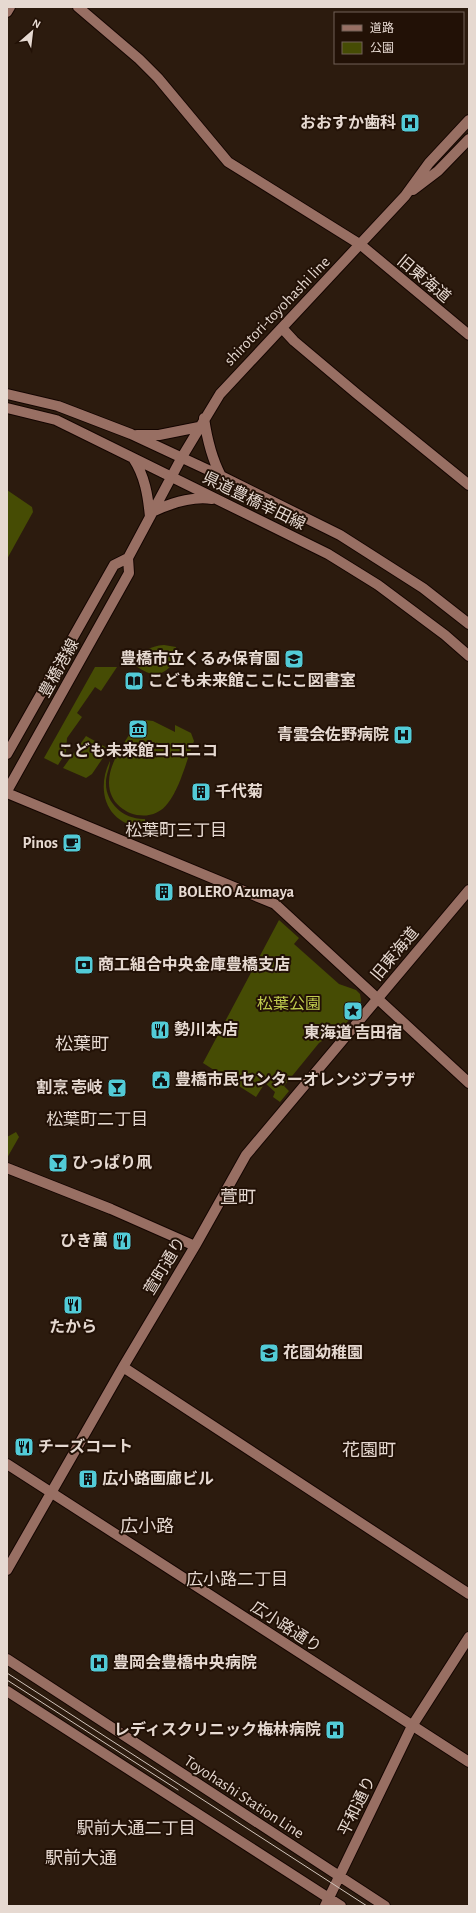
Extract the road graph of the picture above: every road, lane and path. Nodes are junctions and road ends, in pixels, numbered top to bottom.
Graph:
1 (10, 7) edge
2 (78, 7) edge
3 (7, 12) edge
4 (469, 120) edge
5 (469, 138) edge
6 (405, 196) junction
7 (361, 245) junction
8 (282, 328) junction
9 (469, 335) edge
10 (7, 394) edge
11 (7, 408) edge
12 (202, 422) junction
13 (131, 434) junction
14 (132, 457) junction
15 (182, 457) junction
16 (171, 476) junction
17 (221, 476) junction
18 (469, 485) edge
19 (218, 500) junction
20 (151, 514) junction
21 (128, 558) junction
22 (469, 624) edge
23 (469, 656) edge
24 (7, 754) edge
25 (7, 792) edge
26 (469, 890) edge
27 (378, 998) junction
28 (469, 1083) edge
29 (7, 1168) edge
30 (195, 1246) junction
31 (123, 1367) junction
32 (7, 1464) edge
33 (52, 1493) junction
34 (7, 1570) edge
35 (469, 1594) edge
36 (469, 1637) edge
37 (7, 1659) edge
38 (7, 1691) edge
39 (412, 1726) junction
40 (469, 1762) edge
41 (339, 1878) junction
42 (327, 1902) edge
43 (341, 1906) edge
44 (385, 1906) edge

1 - 3 street
2 - 7 street, 旧東海道
4 - 6 street, shirotori-toyohashi line
5 - 6 street, shirotori-toyohashi line
6 - 7 street, shirotori-toyohashi line
7 - 8 street, shirotori-toyohashi line
7 - 9 street, 旧東海道
8 - 12 street, shirotori-toyohashi line
8 - 18 street
10 - 13 street, 県道豊橋幸田線
11 - 14 street, 県道豊橋幸田線
12 - 13 street
12 - 15 street, shirotori-toyohashi line
12 - 17 street
13 - 15 street, 県道豊橋幸田線
14 - 16 street, 県道豊橋幸田線
14 - 20 street
15 - 16 street, 豊橋港線
15 - 17 street, 県道豊橋幸田線
16 - 19 street, 県道豊橋幸田線
16 - 20 street, 豊橋港線
17 - 22 street, 県道豊橋幸田線
19 - 20 street
19 - 23 street, 県道豊橋幸田線
20 - 21 street, 豊橋港線
21 - 24 street, 豊橋港線
21 - 25 street, 豊橋港線
25 - 27 street
26 - 27 street, 旧東海道
27 - 28 street, 旧東海道
27 - 30 street, 萱町通り
29 - 30 street
30 - 31 street, 萱町通り
31 - 33 street, 萱町通り
31 - 35 street
32 - 33 street, 広小路通り
33 - 34 street, 萱町通り
33 - 39 street, 広小路通り
36 - 39 street, 平和通り
37 - 41 street, Toyohashi Station Line
38 - 42 street
39 - 40 street, 広小路通り
39 - 41 street, 平和通り
41 - 42 street, 平和通り
41 - 44 street, Toyohashi Station Line
42 - 43 street

